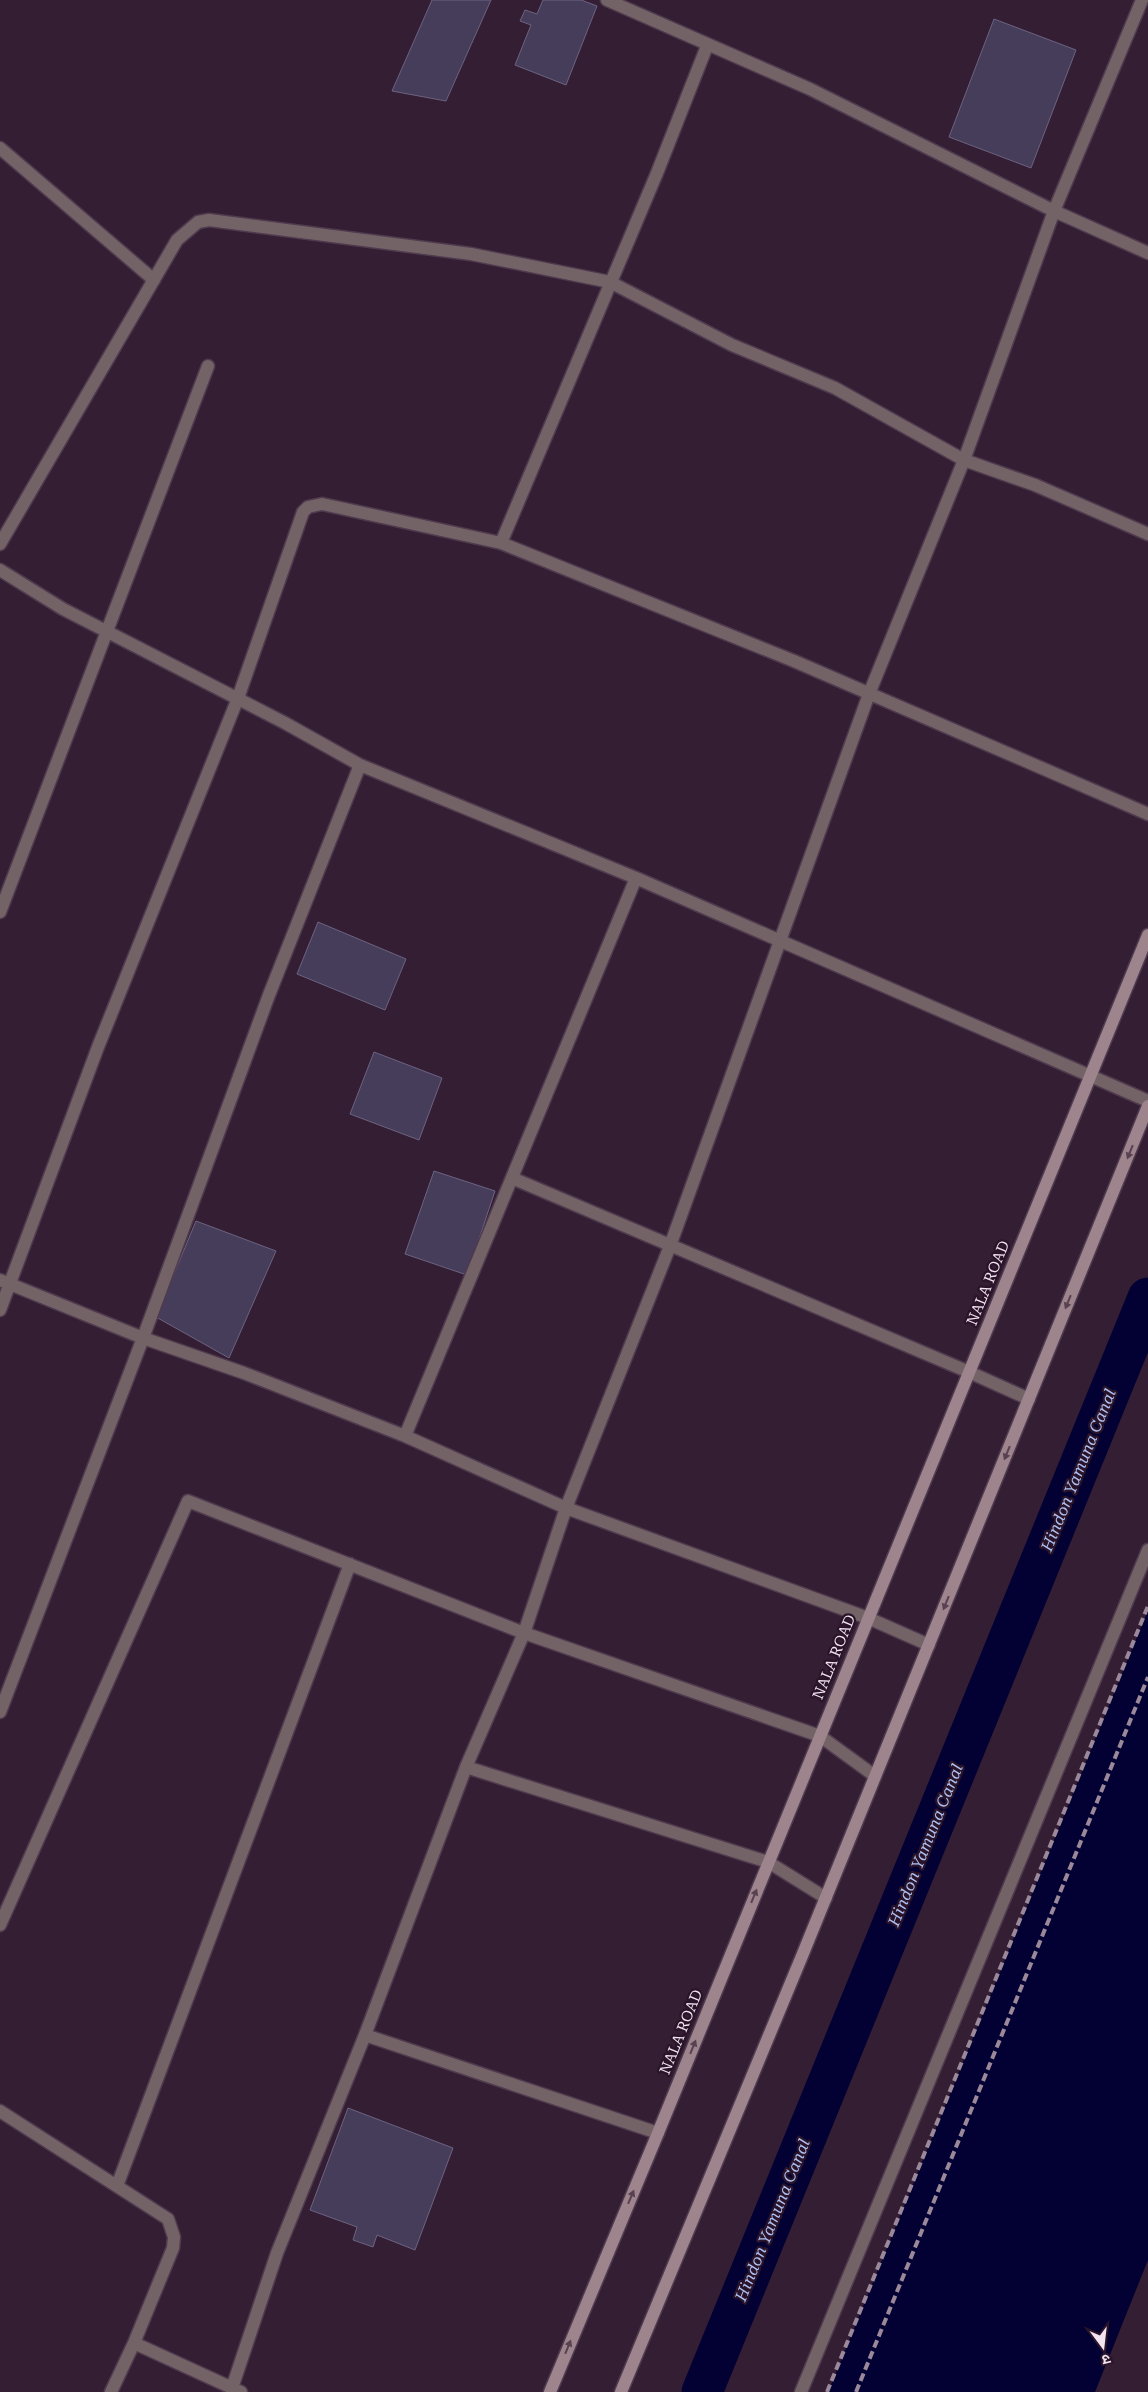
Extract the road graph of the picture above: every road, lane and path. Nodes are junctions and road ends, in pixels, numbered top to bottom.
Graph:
1 (607, 0) edge
2 (1142, 0) edge
3 (707, 46) junction
4 (0, 148) edge
5 (1054, 211) junction
6 (1148, 253) edge
7 (154, 280) junction
8 (610, 282) junction
9 (208, 366) dead end
10 (964, 460) junction
11 (1148, 534) edge
12 (502, 542) junction
13 (0, 544) edge
14 (0, 570) edge
15 (107, 631) junction
16 (869, 694) junction
17 (238, 698) junction
18 (360, 765) junction
19 (1148, 814) edge
20 (636, 878) junction
21 (0, 912) edge
22 (1148, 935) edge
23 (780, 939) junction
24 (1090, 1076) junction
25 (1148, 1101) edge
26 (1148, 1106) edge
27 (512, 1178) junction
28 (670, 1246) junction
29 (5, 1282) edge
30 (0, 1310) edge
31 (143, 1338) junction
32 (969, 1372) junction
33 (1029, 1399) junction
34 (405, 1436) junction
35 (566, 1508) junction
36 (1148, 1550) edge
37 (350, 1564) junction
38 (868, 1618) junction
39 (524, 1633) junction
40 (929, 1645) junction
41 (0, 1712) edge
42 (820, 1736) junction
43 (466, 1767) junction
44 (875, 1776) junction
45 (768, 1862) junction
46 (826, 1898) junction
47 (0, 1925) edge
48 (365, 2035) junction
49 (0, 2111) edge
50 (658, 2133) junction
51 (118, 2186) junction
52 (134, 2343) junction
53 (236, 2390) edge
54 (111, 2392) edge
55 (550, 2392) edge
56 (622, 2392) edge
57 (801, 2392) edge

1 - 3 street
2 - 5 street
3 - 5 street
3 - 8 street
4 - 7 street
5 - 6 street
5 - 10 street
7 - 8 street
7 - 13 street
8 - 10 street
8 - 12 street
9 - 15 street
10 - 11 street
10 - 16 street
12 - 16 street
12 - 17 street
14 - 15 street
15 - 17 street
15 - 21 street
16 - 19 street
16 - 23 street
17 - 18 street
17 - 29 street
18 - 20 street
18 - 31 street
20 - 23 street
20 - 27 street
22 - 24 street, NALA ROAD
23 - 24 street
23 - 28 street
24 - 25 street
24 - 32 street, NALA ROAD
26 -> 33 street
27 - 28 street
27 - 34 street
28 - 32 street
28 - 35 street
29 - 30 street
29 - 31 street
31 - 34 street
31 - 41 street
32 - 33 street
32 - 38 street, NALA ROAD
33 -> 40 street
34 - 35 street
35 - 38 street
35 - 39 street
36 - 57 street
37 - 39 street
37 - 47 street
37 - 51 street
38 - 40 street
38 - 42 street, NALA ROAD
39 - 42 street
39 - 43 street
40 - 44 street
42 - 44 street
42 - 45 street, NALA ROAD
43 - 45 street
43 - 48 street
44 - 46 street
45 - 46 street
50 -> 45 street, NALA ROAD
46 - 56 street
48 - 50 street
48 - 53 street
49 - 51 street
55 -> 50 street, NALA ROAD
51 - 52 street
52 - 53 street
52 - 54 street

